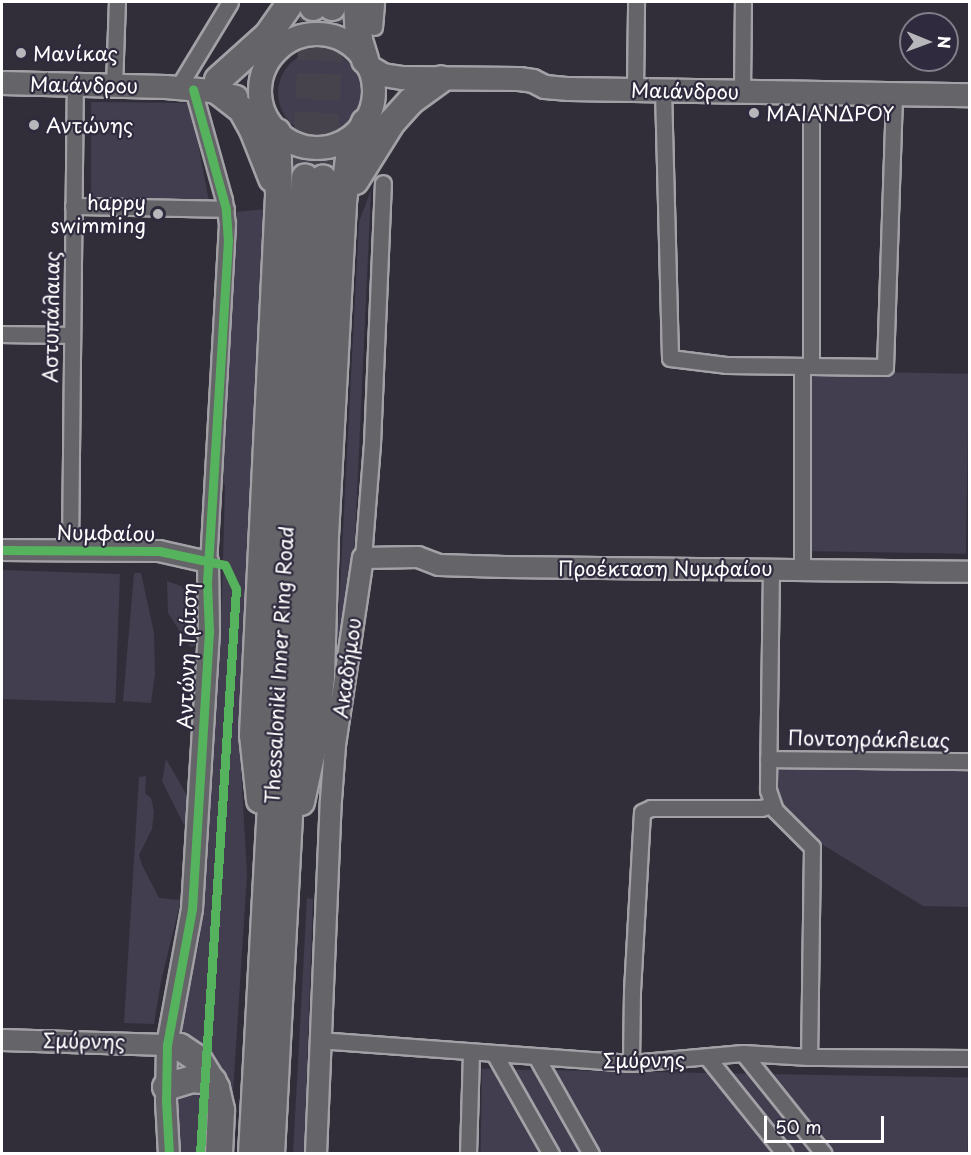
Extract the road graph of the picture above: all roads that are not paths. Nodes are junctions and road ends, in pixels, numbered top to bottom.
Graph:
1 (117, 2) edge
2 (230, 2) edge
3 (357, 2) edge
4 (376, 2) edge
5 (636, 2) edge
6 (743, 2) edge
7 (312, 3) edge
8 (374, 27) dead end
9 (283, 45) junction
10 (367, 63) junction
11 (265, 67) junction
12 (403, 78) junction
13 (441, 80) junction
14 (2, 83) edge
15 (75, 85) junction
16 (114, 86) junction
17 (219, 86) junction
18 (179, 87) junction
19 (635, 90) junction
20 (663, 90) junction
21 (742, 92) junction
22 (812, 92) junction
23 (894, 93) junction
24 (969, 94) edge
25 (374, 97) junction
26 (270, 121) junction
27 (365, 122) junction
28 (314, 178) tunnel mouth
29 (383, 183) dead end
30 (279, 195) junction
31 (344, 202) junction
32 (74, 206) junction
33 (226, 209) junction
34 (2, 334) edge
35 (72, 335) junction
36 (806, 366) junction
37 (2, 549) edge
38 (70, 550) junction
39 (363, 558) junction
40 (208, 562) junction
41 (771, 569) junction
42 (802, 569) junction
43 (969, 572) edge
44 (768, 759) junction
45 (969, 761) edge
46 (772, 805) junction
47 (277, 863) junction
48 (2, 1040) edge
49 (318, 1041) junction
50 (167, 1045) junction
51 (471, 1053) junction
52 (743, 1053) junction
53 (495, 1055) junction
54 (707, 1057) junction
55 (809, 1057) junction
56 (537, 1058) junction
57 (969, 1058) edge
58 (631, 1063) junction
59 (213, 1081) junction
60 (166, 1088) junction
61 (169, 1154) edge
62 (219, 1154) edge
63 (252, 1154) edge
64 (271, 1154) edge
65 (316, 1154) edge
66 (468, 1154) edge
67 (552, 1154) edge
68 (591, 1154) edge
69 (784, 1154) edge
70 (824, 1154) edge

1 - 16 street
2 - 18 street
3 - 10 highway
4 - 8 street
5 - 19 street
6 - 21 street
7 - 9 highway
7 - 17 highway
9 - 10 main road
9 - 11 main road
10 - 12 main road, Μαιάνδρου
10 - 25 main road
11 - 17 main road, Μαιάνδρου
11 - 26 main road
12 - 13 main road, Μαιάνδρου
12 - 25 main road
13 - 19 main road, Μαιάνδρου
13 - 31 highway
14 - 15 main road, Μαιάνδρου
15 - 16 main road, Μαιάνδρου
15 - 32 street, Αστυπάλαιας
16 - 18 main road, Μαιάνδρου
17 - 18 main road, Μαιάνδρου
17 - 26 main road, Μαιάνδρου
17 - 30 highway
18 - 33 street, Αντώνη Τρίτση
19 - 20 main road, Μαιάνδρου
20 - 21 main road, Μαιάνδρου
20 - 36 street
21 - 22 main road, Μαιάνδρου
22 - 23 main road, Μαιάνδρου
22 - 36 street
23 - 24 main road, Μαιάνδρου
23 - 36 street
25 - 27 main road, Μαιάνδρου
26 - 27 main road, Μαιάνδρου
26 - 30 highway
27 - 31 highway
28 - 47 highway, Thessaloniki Inner Ring Road
29 - 39 street, Ακαδήμου
30 - 47 highway
31 - 47 highway
32 - 33 street
32 - 35 street, Αστυπάλαιας
33 - 40 street, Αντώνη Τρίτση
34 - 35 street
35 - 38 street, Αστυπάλαιας
36 - 42 street
37 - 38 street, Νυμφαίου
38 - 40 street, Νυμφαίου
39 - 41 street, Προέκταση Νυμφαίου
39 - 49 street, Ακαδήμου
40 - 50 street, Αντώνη Τρίτση
41 - 42 street, Προέκταση Νυμφαίου
41 - 44 street
42 - 43 street, Προέκταση Νυμφαίου
44 - 45 street, Ποντοηράκλειας
44 - 46 street
46 - 55 street
46 - 58 street
47 - 63 highway, Thessaloniki Inner Ring Road
47 - 64 highway, Thessaloniki Inner Ring Road
48 - 50 street, Σμύρνης
49 - 51 street, Σμύρνης
49 - 65 street, Ακαδήμου
50 - 59 highway
50 - 60 street, Αντώνη Τρίτση
51 - 53 street, Σμύρνης
51 - 66 street
52 - 54 street, Σμύρνης
52 - 55 street, Σμύρνης
52 - 70 street
53 - 56 street, Σμύρνης
53 - 67 street
54 - 58 street, Σμύρνης
54 - 69 street
55 - 57 street, Σμύρνης
56 - 58 street, Σμύρνης
56 - 68 street
59 - 60 highway
59 - 62 highway
60 - 61 street, Αντώνη Τρίτση

